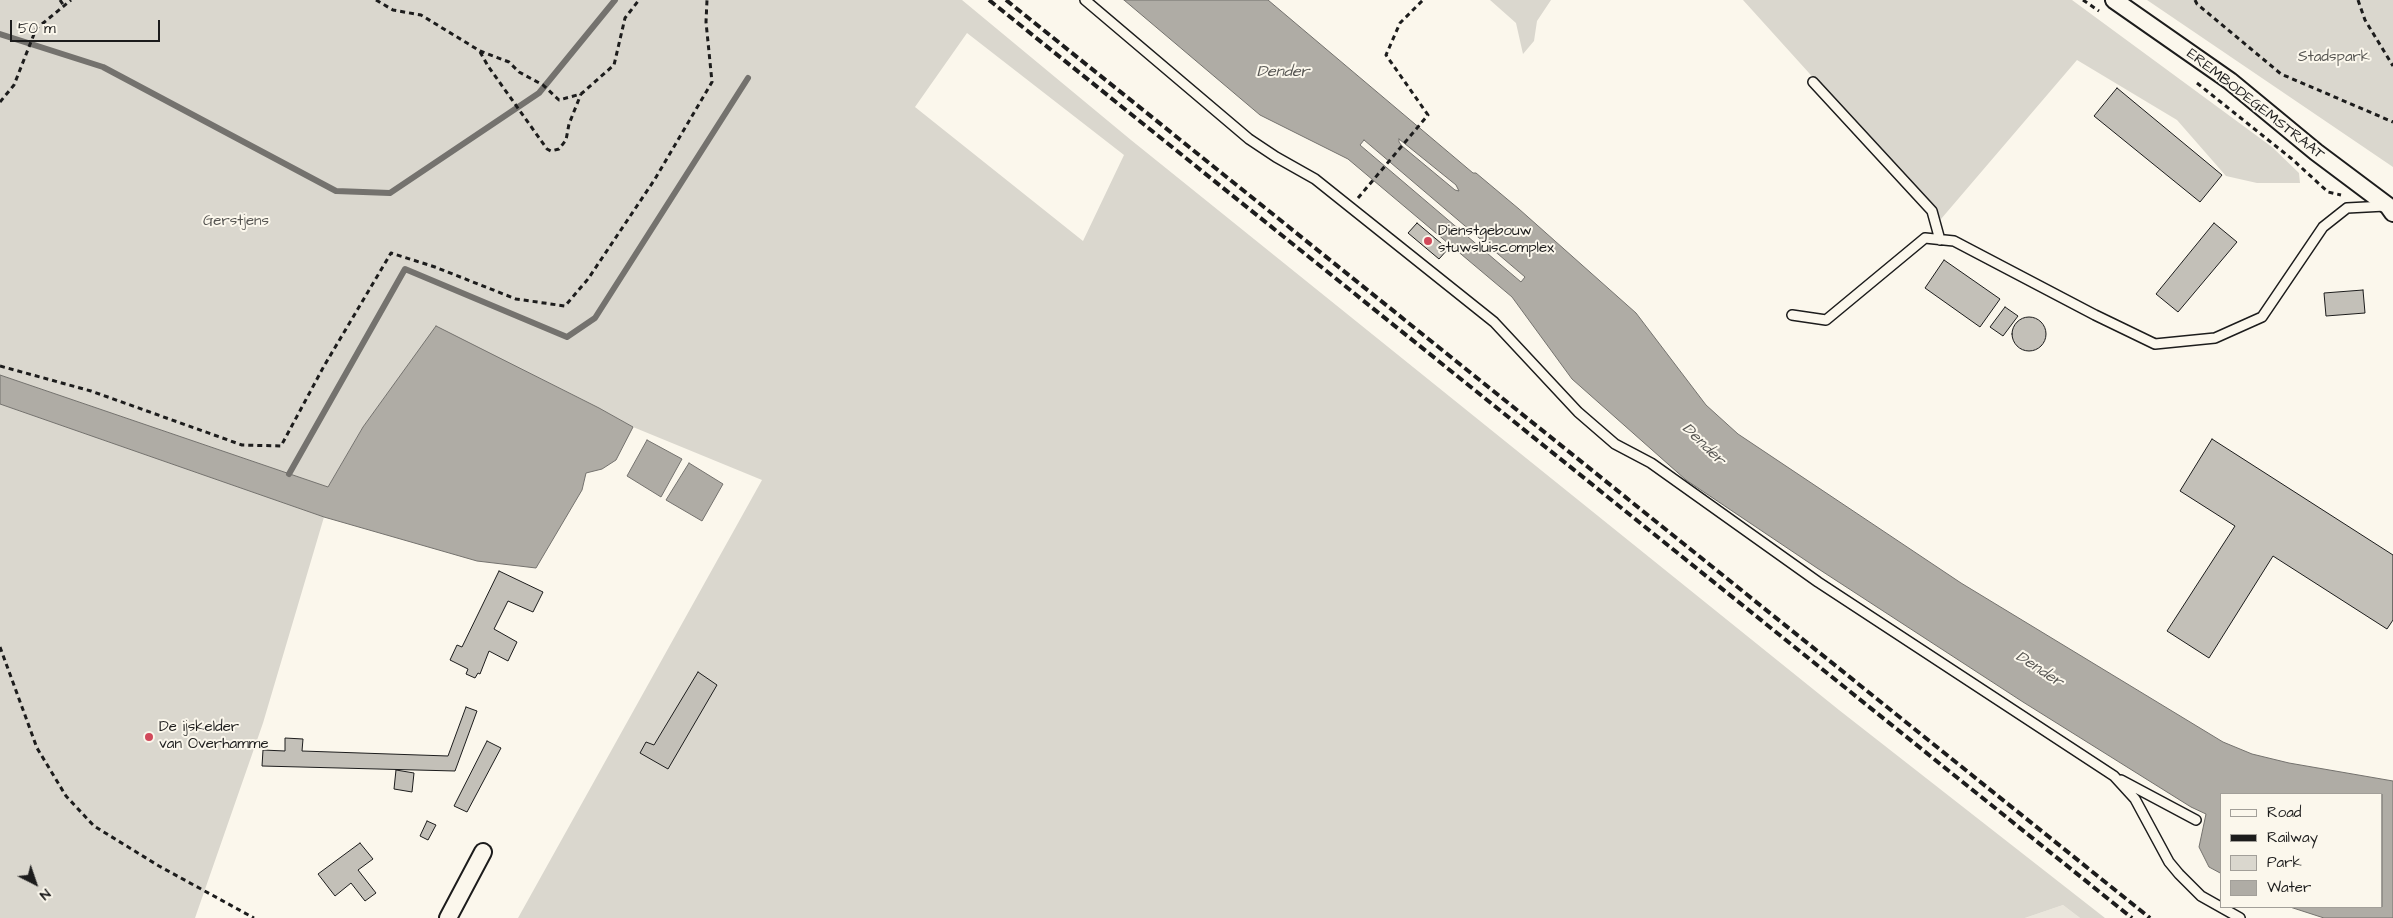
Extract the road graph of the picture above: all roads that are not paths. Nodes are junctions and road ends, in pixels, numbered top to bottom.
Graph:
1 (1085, 0) edge
2 (2114, 0) edge
3 (1813, 82) dead end
4 (2391, 208) edge
5 (1940, 240) junction
6 (1792, 315) dead end
7 (2114, 776) junction
8 (2196, 820) dead end
9 (483, 852) dead end
10 (2220, 907) edge
11 (2222, 908) edge
12 (448, 918) edge
13 (2240, 918) edge

1 - 7 lane
2 - 4 street, EREMBODEGEMSTRAAT
3 - 5 lane
4 - 5 lane
5 - 6 lane
7 - 8 lane
7 - 10 lane
9 - 12 street
11 - 13 lane

